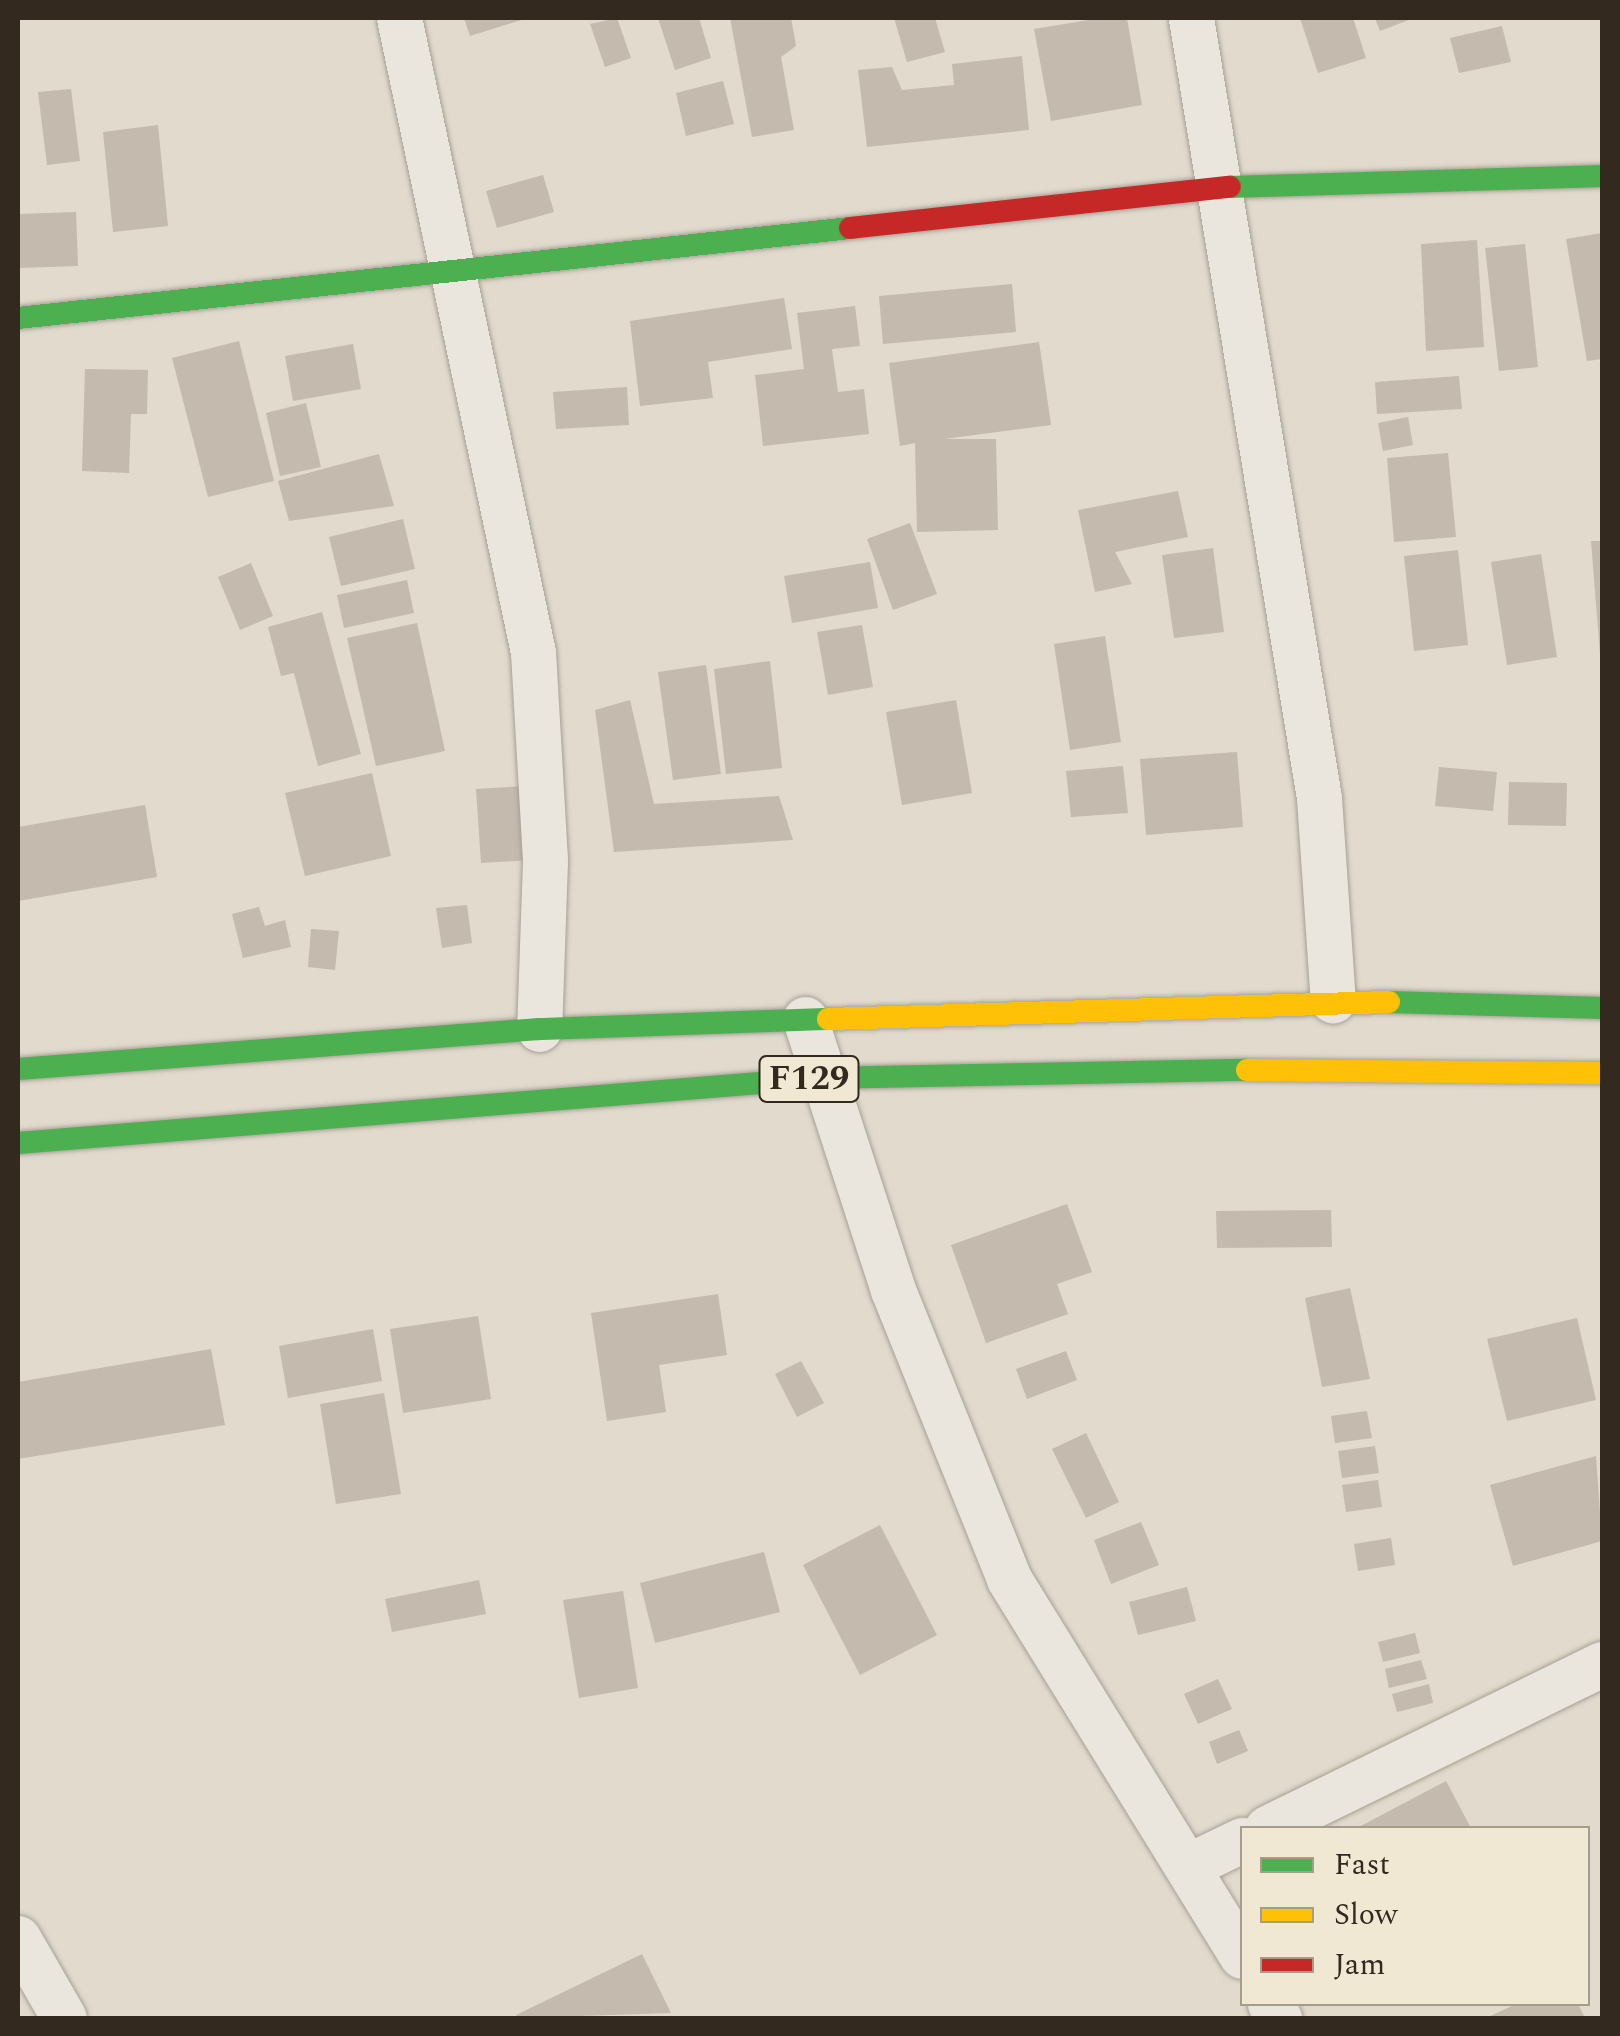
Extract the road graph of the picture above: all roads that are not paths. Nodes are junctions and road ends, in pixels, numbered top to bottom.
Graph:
1 (399, 18) edge
2 (1190, 18) edge
3 (1602, 176) edge
4 (1214, 188) junction
5 (458, 268) junction
6 (18, 318) edge
7 (1333, 1001) junction
8 (1602, 1008) edge
9 (805, 1019) junction
10 (539, 1028) junction
11 (18, 1069) edge
12 (1602, 1073) edge
13 (821, 1078) junction
14 (18, 1144) edge
15 (1602, 1664) edge
16 (1271, 1826) edge
17 (1240, 1841) edge
18 (1190, 1865) junction
19 (18, 1938) edge
20 (1240, 1952) edge
21 (64, 2018) edge

1 - 5 street
2 - 4 street
3 - 4 main road
4 - 5 main road
4 - 7 street
5 - 6 main road
5 - 10 street
7 - 8 main road, F129
7 - 9 main road, F129
9 - 10 main road, F129
9 - 13 street
10 - 11 main road, F129
12 - 13 main road, F129
13 - 14 main road, F129
13 - 18 street
15 - 16 street
17 - 18 street
18 - 20 street
19 - 21 street

